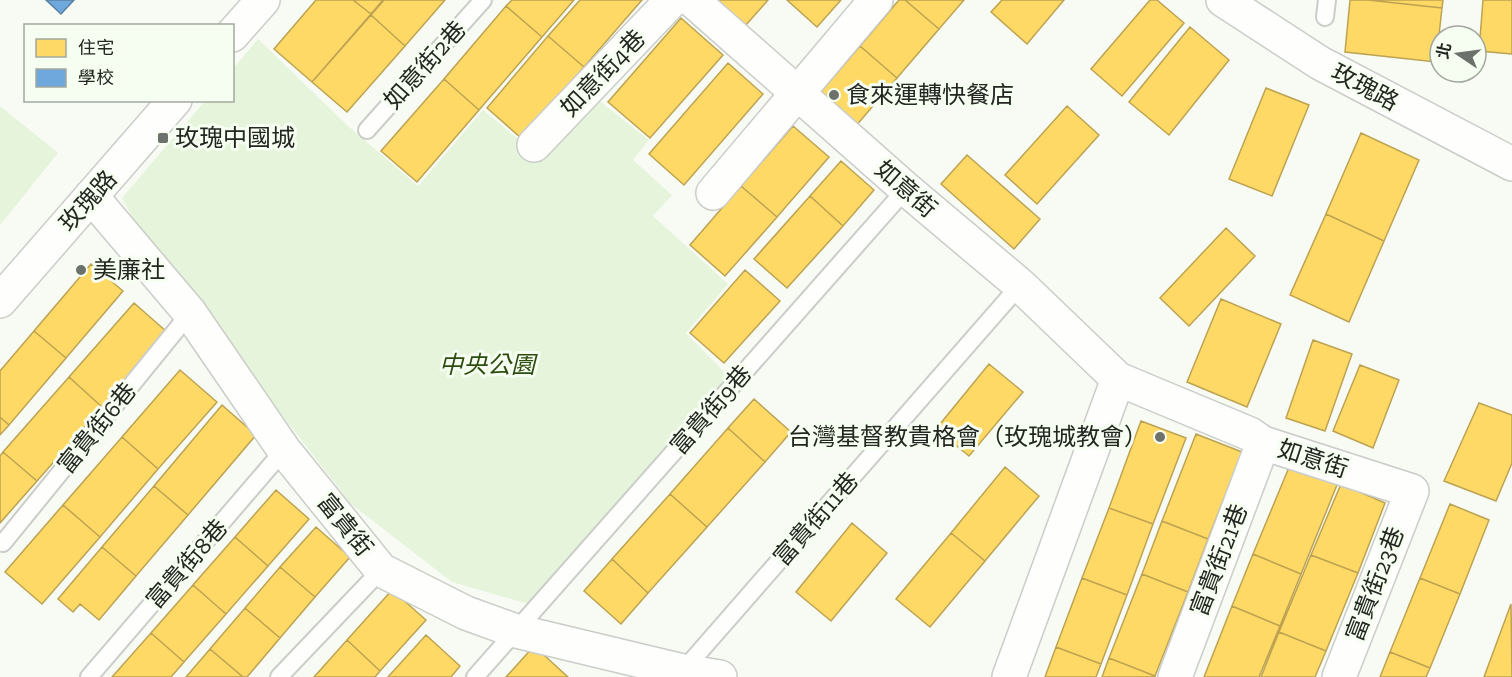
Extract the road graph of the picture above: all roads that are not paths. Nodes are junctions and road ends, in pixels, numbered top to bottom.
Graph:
1 (263, 0) edge
2 (483, 0) edge
3 (672, 0) edge
4 (692, 0) edge
5 (876, 0) edge
6 (1223, 0) edge
7 (234, 33) edge
8 (797, 93) junction
9 (174, 102) edge
10 (367, 130) dead end
11 (534, 145) dead end
12 (1512, 164) edge
13 (906, 189) junction
14 (713, 193) dead end
15 (91, 196) junction
16 (1020, 285) junction
17 (0, 301) edge
18 (190, 313) junction
19 (1118, 379) junction
20 (1263, 443) junction
21 (284, 450) junction
22 (1412, 491) joint
23 (3, 543) dead end
24 (381, 570) junction
25 (516, 631) junction
26 (680, 674) edge
27 (89, 677) edge
28 (279, 677) edge
29 (475, 677) edge
30 (720, 677) edge
31 (1009, 677) edge
32 (1175, 677) edge
33 (1339, 677) edge

1 - 7 street
2 - 10 lane, 如意街2巷
3 - 11 street, 如意街4巷
4 - 8 street, 如意街
5 - 8 street
6 - 12 street, 玫瑰路
8 - 13 street, 如意街
8 - 14 street
9 - 15 street, 玫瑰路
13 - 16 street, 如意街
13 - 25 lane, 富貴街9巷
15 - 17 street, 玫瑰路
15 - 18 street, 富貴街
16 - 19 street, 如意街
16 - 26 lane, 富貴街11巷
18 - 21 street, 富貴街
18 - 23 lane, 富貴街6巷
19 - 20 street, 如意街
19 - 31 street
20 - 22 street, 如意街
20 - 32 street, 富貴街21巷
21 - 24 street, 富貴街
21 - 27 lane, 富貴街8巷
22 - 33 street, 富貴街23巷
24 - 25 street, 富貴街
24 - 28 lane
25 - 26 street, 富貴街
25 - 29 lane, 富貴街9巷
26 - 30 street, 富貴街

